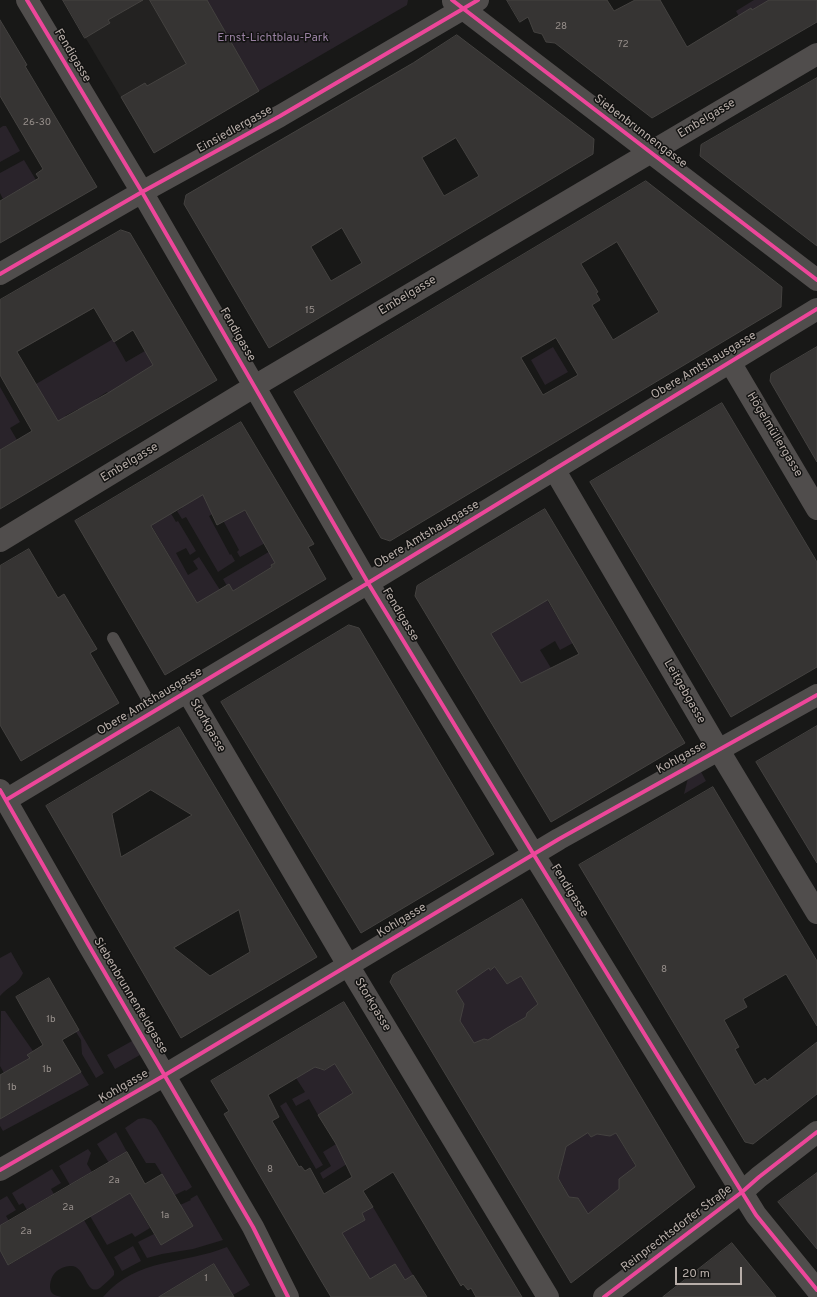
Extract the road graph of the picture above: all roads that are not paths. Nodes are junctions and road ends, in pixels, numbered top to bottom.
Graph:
1 (27, 0) edge
2 (464, 3) edge
3 (817, 54) edge
4 (651, 153) junction
5 (142, 192) junction
6 (0, 274) edge
7 (817, 280) edge
8 (817, 309) edge
9 (730, 362) junction
10 (255, 386) junction
11 (554, 469) junction
12 (817, 509) edge
13 (0, 542) edge
14 (368, 583) junction
15 (113, 638) dead end
16 (187, 692) junction
17 (817, 695) edge
18 (154, 711) junction
19 (718, 749) junction
20 (3, 795) edge
21 (534, 855) junction
22 (817, 913) edge
23 (348, 965) junction
24 (165, 1075) junction
25 (817, 1132) edge
26 (0, 1170) edge
27 (742, 1192) junction
28 (817, 1290) edge
29 (288, 1297) edge
30 (548, 1297) edge
31 (604, 1297) edge

1 - 5 street, Fendigasse
2 - 4 street, Siebenbrunnengasse
2 - 5 street, Einsiedlergasse
3 - 4 street, Embelgasse
4 - 7 street, Siebenbrunnengasse
4 - 10 street, Embelgasse
5 - 6 street, Einsiedlergasse
5 - 10 street, Fendigasse
8 - 9 street, Obere Amtshausgasse
9 - 11 street, Obere Amtshausgasse
9 - 12 street, Högelmüllergasse
10 - 13 street, Embelgasse
10 - 14 street, Fendigasse
11 - 14 street, Obere Amtshausgasse
11 - 19 street, Leitgebgasse
14 - 16 street, Obere Amtshausgasse
14 - 21 street, Fendigasse
15 - 18 lane
16 - 18 street, Obere Amtshausgasse
16 - 23 street, Storkgasse
17 - 19 street, Kohlgasse
18 - 20 street, Obere Amtshausgasse
19 - 21 street, Kohlgasse
19 - 22 street, Leitgebgasse
20 - 24 street, Siebenbrunnenfeldgasse
21 - 23 street, Kohlgasse
21 - 27 street, Fendigasse
23 - 24 street, Kohlgasse
23 - 30 street, Storkgasse
24 - 26 street, Kohlgasse
24 - 29 street, Siebenbrunnenfeldgasse
25 - 27 street, Reinprechtsdorfer Straße
27 - 28 street, Fendigasse
27 - 31 street, Reinprechtsdorfer Straße

